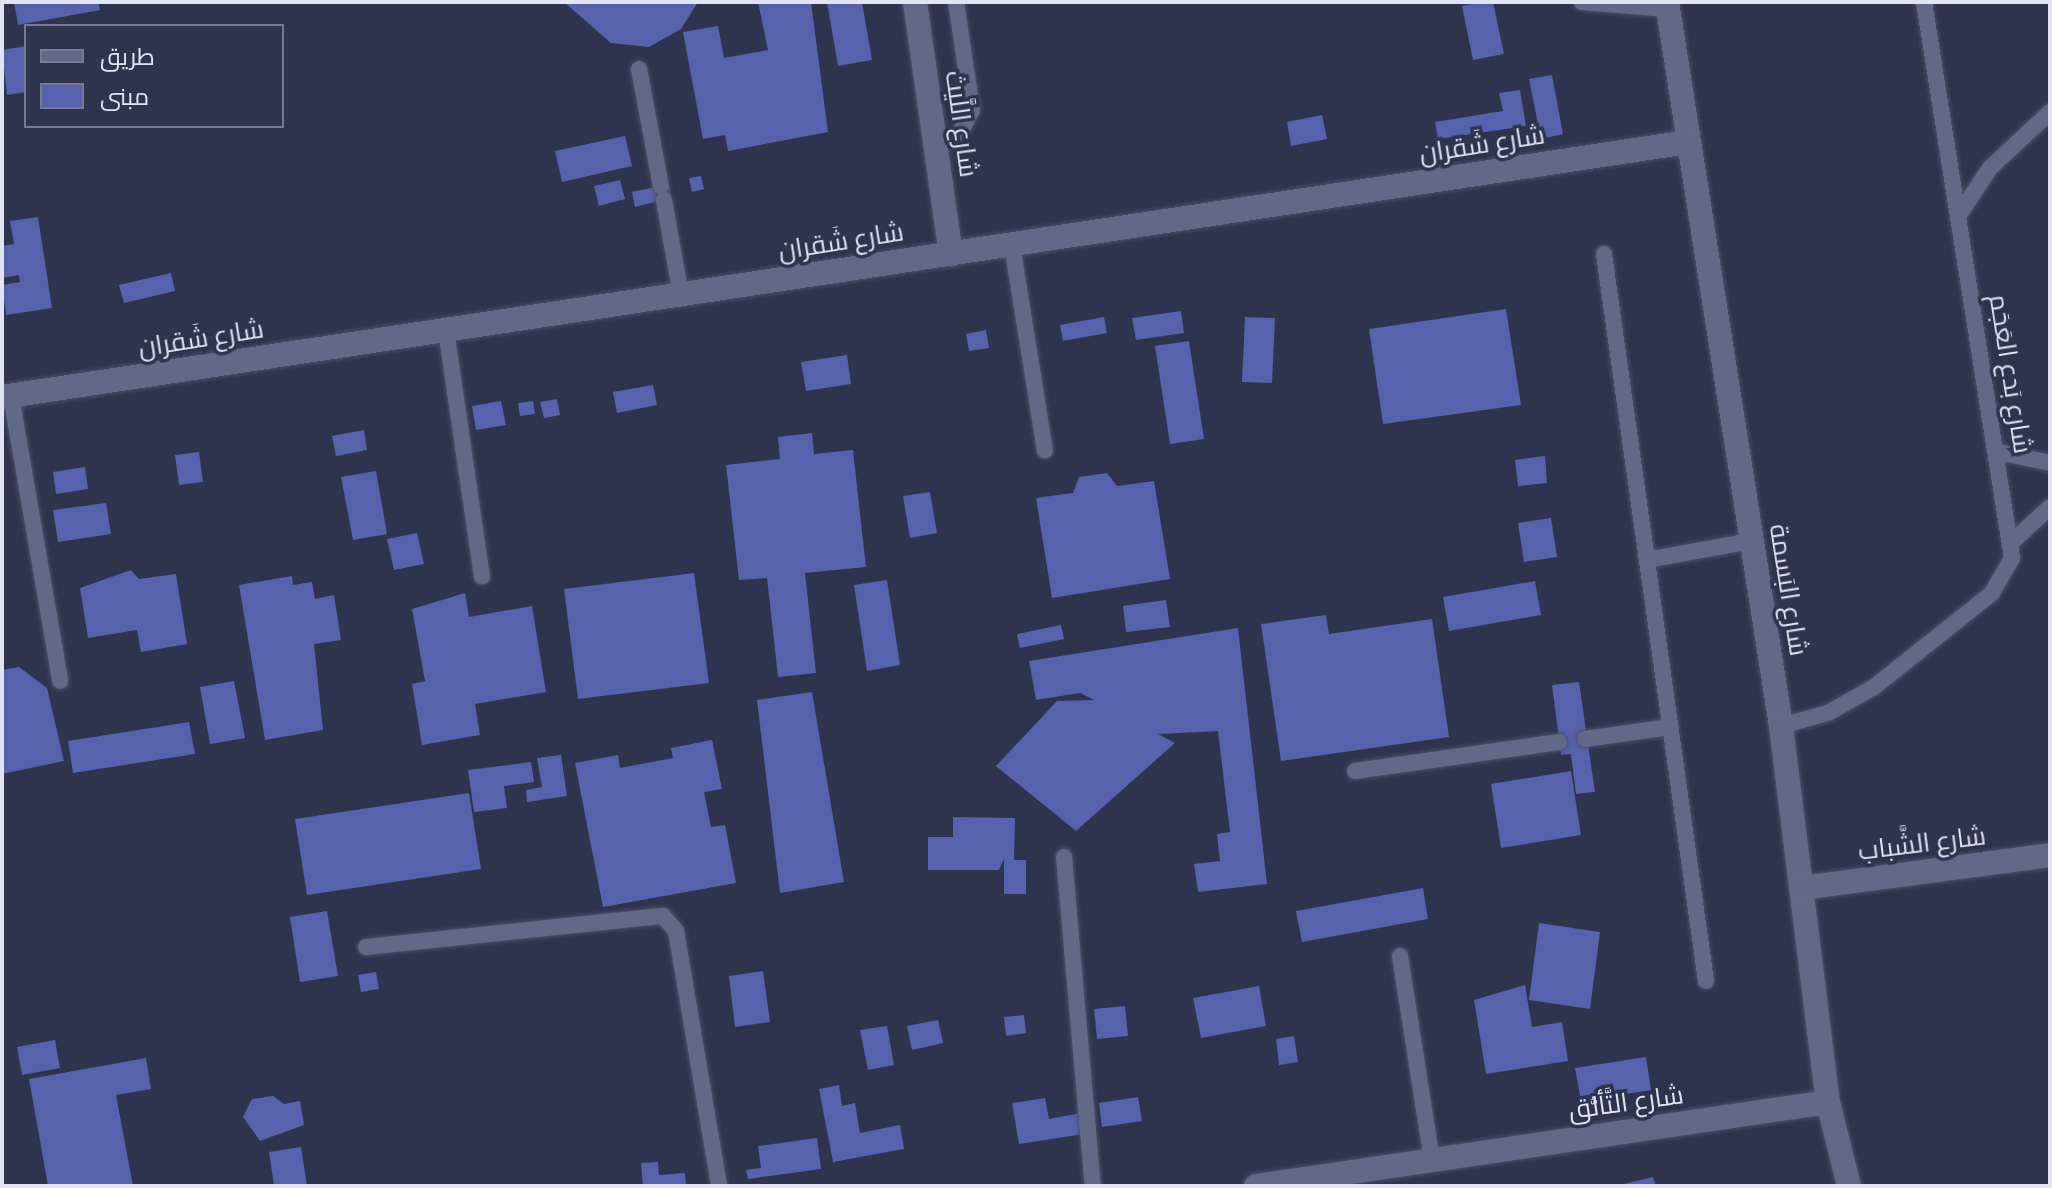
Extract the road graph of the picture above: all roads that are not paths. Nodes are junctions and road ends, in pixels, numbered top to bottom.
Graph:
1 (915, 2) edge
2 (956, 2) edge
3 (1582, 2) edge
4 (1924, 2) edge
5 (1602, 5) edge
6 (1668, 5) edge
7 (639, 69) dead end
8 (2050, 112) edge
9 (1689, 142) junction
10 (936, 145) junction
11 (1959, 215) junction
12 (1012, 245) junction
13 (951, 254) junction
14 (1604, 254) dead end
15 (681, 295) junction
16 (446, 330) junction
17 (6, 397) edge
18 (1045, 450) dead end
19 (1998, 452) junction
20 (2050, 463) edge
21 (2050, 507) edge
22 (1752, 541) junction
23 (2013, 541) junction
24 (1647, 560) junction
25 (482, 576) dead end
26 (60, 681) dead end
27 (1781, 726) junction
28 (1670, 727) junction
29 (1585, 739) dead end
30 (1559, 742) dead end
31 (1355, 771) dead end
32 (2050, 855) edge
33 (1064, 857) dead end
34 (1801, 888) junction
35 (366, 947) dead end
36 (1400, 956) dead end
37 (1706, 981) dead end
38 (1828, 1102) junction
39 (1432, 1160) junction
40 (1360, 1178) edge
41 (719, 1186) edge
42 (1093, 1186) edge
43 (1256, 1186) edge
44 (1849, 1186) edge

1 - 10 street, شارع اللَّيث
2 - 10 lane
3 - 5 lane
4 - 11 lane, شارع بَدع العَجَم
5 - 6 lane
6 - 9 street, شارع البَسمة
7 - 15 lane
8 - 11 lane
9 - 12 street, شارع شَقران
9 - 22 street, شارع البَسمة
10 - 13 street, شارع اللَّيث
11 - 19 lane, شارع بَدع العَجَم
12 - 13 street, شارع شَقران
12 - 18 lane
13 - 15 street, شارع شَقران
14 - 24 lane
15 - 16 street, شارع شَقران
16 - 17 street, شارع شَقران
16 - 25 lane
17 - 26 lane
19 - 20 lane
19 - 23 lane, شارع بَدع العَجَم
21 - 23 lane
22 - 24 lane
22 - 27 street, شارع البَسمة
23 - 27 lane, شارع بَدع العَجَم
24 - 28 lane
27 - 34 street, شارع البَسمة
28 - 29 lane
28 - 37 lane
30 - 31 lane
32 - 34 street, شارع الشَّباب
33 - 42 lane
34 - 38 street, شارع البَسمة
35 - 41 lane
36 - 39 lane
38 - 39 street, شارع التَّألُّق
38 - 44 street, شارع البَسمة
39 - 40 street, شارع التَّألُّق
40 - 43 street, شارع التَّألُّق

